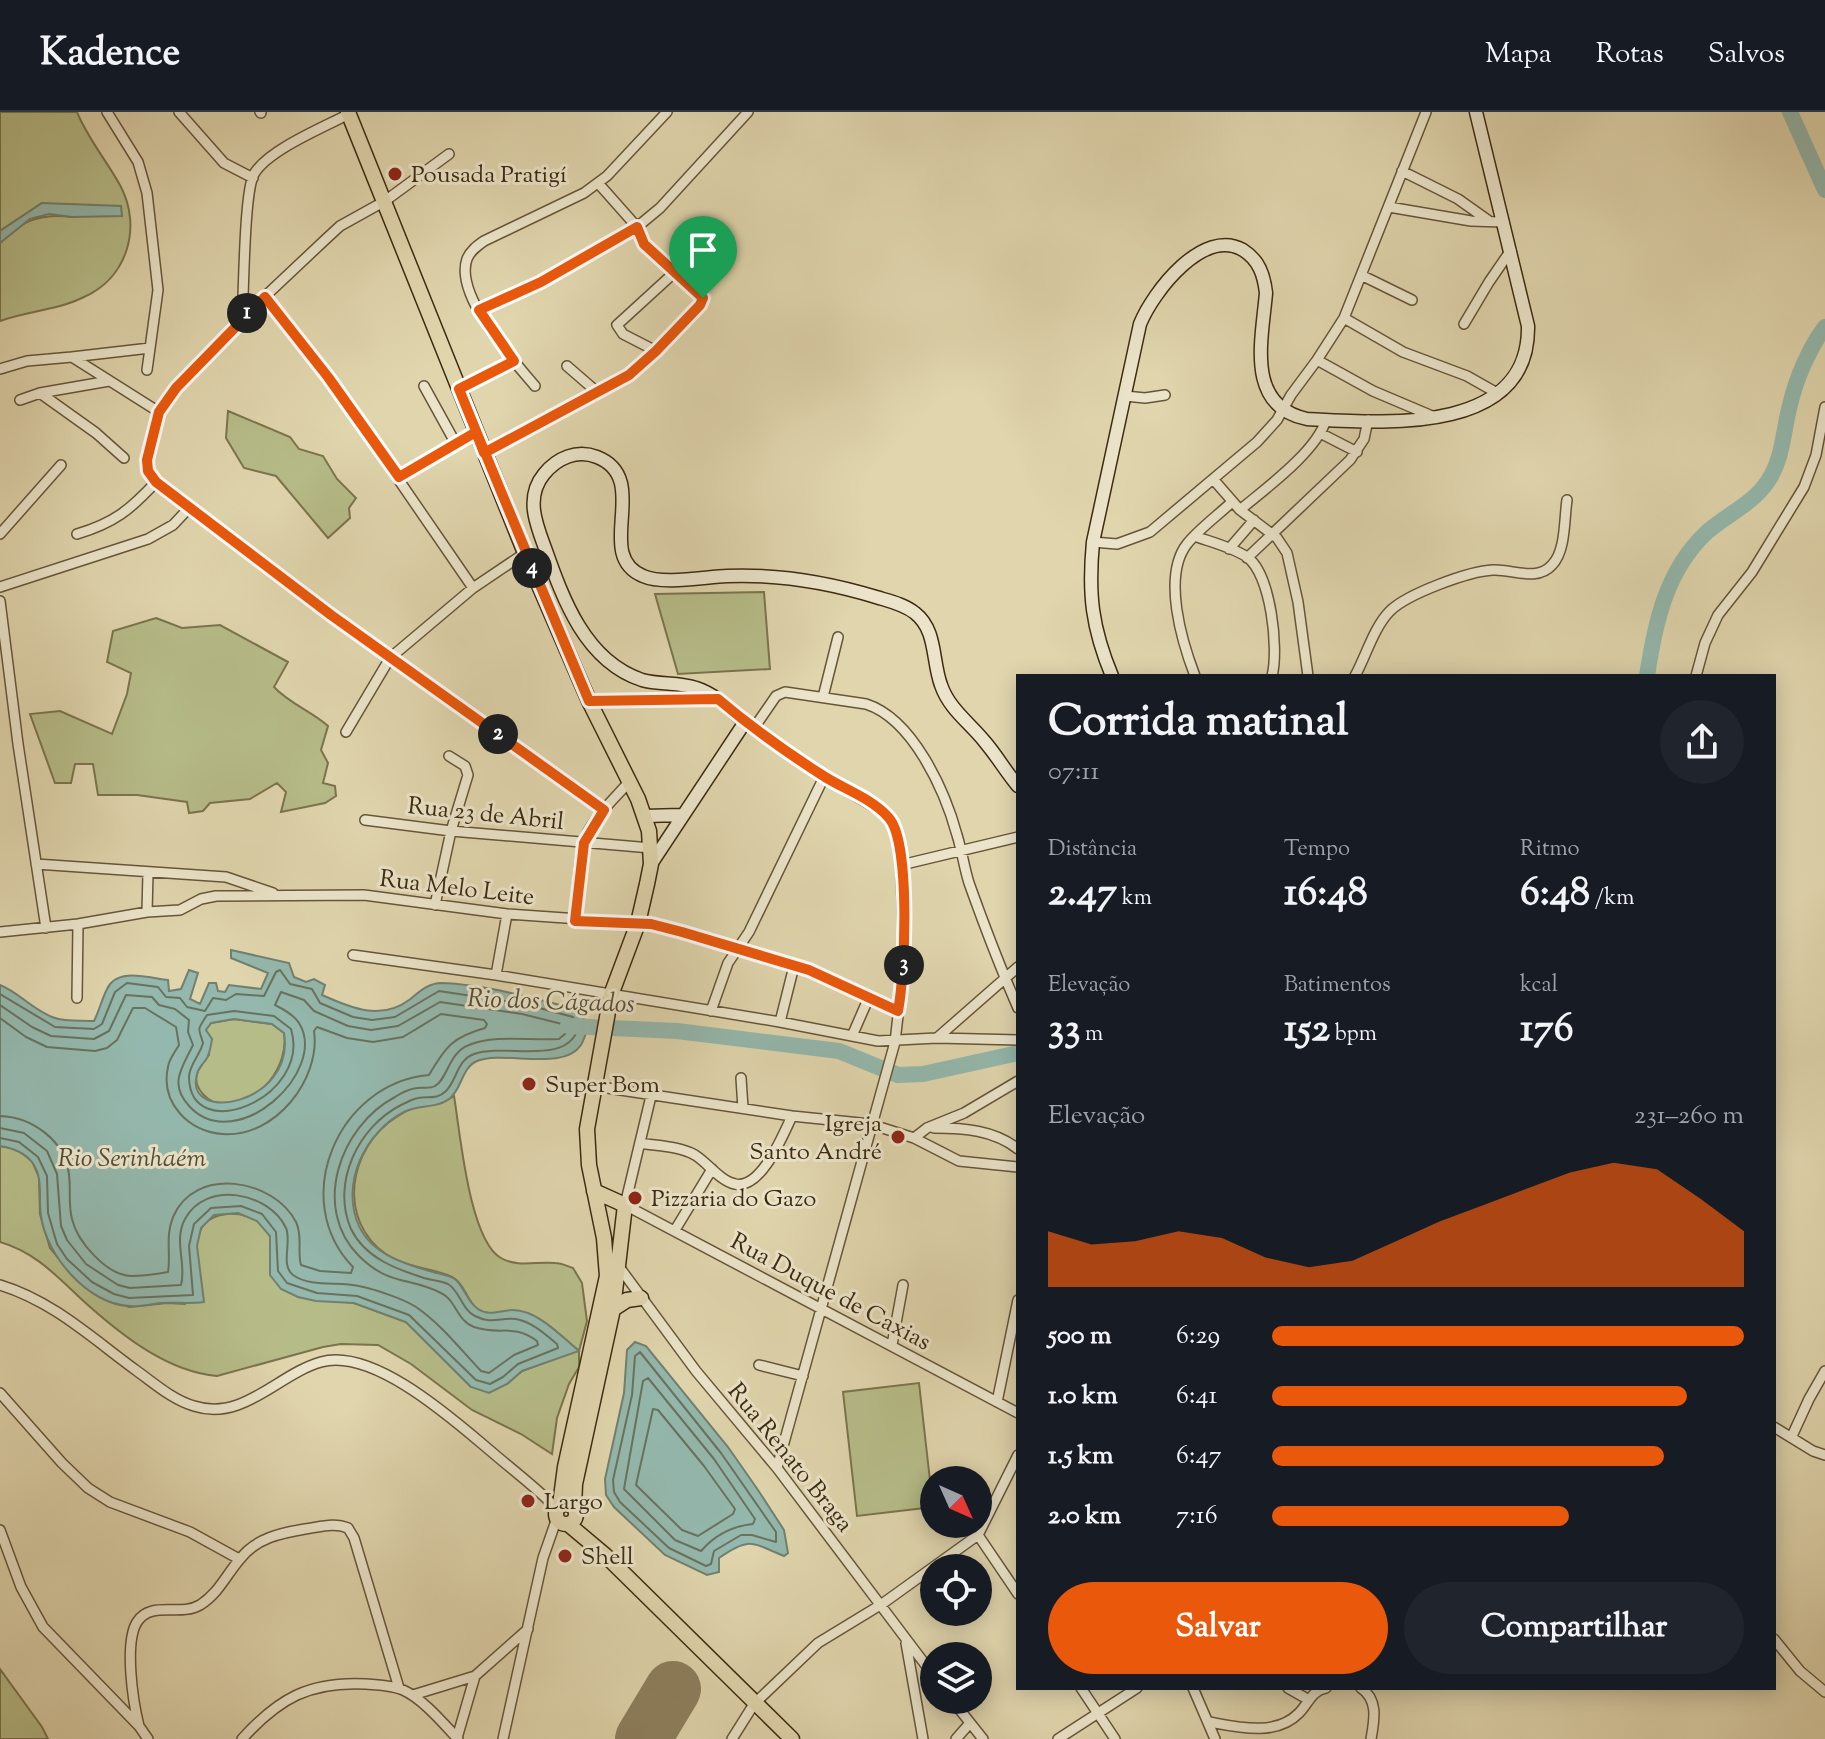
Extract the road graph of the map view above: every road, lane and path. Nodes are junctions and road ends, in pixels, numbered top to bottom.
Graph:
1 (107, 112) edge
2 (179, 112) edge
3 (667, 112) edge
4 (748, 112) edge
5 (1426, 112) edge
6 (1476, 112) edge
7 (348, 113) edge
8 (449, 154) dead end
9 (1402, 171) junction
10 (253, 178) junction
11 (598, 183) junction
12 (385, 201) junction
13 (1389, 207) junction
14 (1497, 222) junction
15 (637, 227) junction
16 (1511, 250) junction
17 (675, 272) junction
18 (1363, 276) junction
19 (265, 297) junction
20 (1412, 300) dead end
21 (479, 310) junction
22 (242, 318) junction
23 (1344, 318) junction
24 (1464, 324) dead end
25 (150, 348) junction
26 (656, 351) junction
27 (72, 357) junction
28 (1317, 360) junction
29 (514, 361) junction
30 (567, 366) dead end
31 (0, 369) edge
32 (147, 370) dead end
33 (109, 381) junction
34 (424, 386) dead end
35 (535, 386) dead end
36 (459, 389) junction
37 (597, 392) junction
38 (40, 393) junction
39 (1497, 393) junction
40 (1165, 395) dead end
41 (1125, 396) junction
42 (20, 400) dead end
43 (1825, 407) edge
44 (1283, 410) junction
45 (159, 412) junction
46 (1435, 418) junction
47 (1326, 420) junction
48 (1368, 420) junction
49 (476, 432) junction
50 (1320, 433) junction
51 (456, 444) junction
52 (1357, 452) junction
53 (484, 453) junction
54 (124, 458) dead end
55 (61, 465) dead end
56 (399, 477) junction
57 (1213, 479) junction
58 (156, 482) junction
59 (1567, 500) dead end
60 (1232, 502) junction
61 (190, 507) junction
62 (1240, 510) junction
63 (1254, 520) junction
64 (1271, 533) junction
65 (0, 534) edge
66 (77, 534) dead end
67 (1194, 536) junction
68 (1093, 542) junction
69 (1229, 549) junction
70 (525, 553) junction
71 (1247, 558) junction
72 (0, 587) edge
73 (473, 588) junction
74 (0, 601) edge
75 (838, 637) dead end
76 (390, 658) junction
77 (1111, 674) edge
78 (1195, 674) edge
79 (1272, 674) edge
80 (1308, 674) edge
81 (1356, 674) edge
82 (1697, 674) edge
83 (823, 697) junction
84 (718, 699) junction
85 (589, 701) junction
86 (749, 725) junction
87 (346, 732) dead end
88 (449, 756) dead end
89 (824, 777) junction
90 (629, 782) junction
91 (1016, 783) edge
92 (604, 810) junction
93 (681, 815) junction
94 (645, 816) junction
95 (365, 820) dead end
96 (451, 831) junction
97 (1016, 837) edge
98 (584, 843) junction
99 (651, 848) junction
100 (961, 850) junction
101 (36, 864) junction
102 (651, 864) junction
103 (901, 865) junction
104 (148, 873) junction
105 (276, 894) junction
106 (435, 905) junction
107 (147, 912) junction
108 (507, 914) junction
109 (575, 921) junction
110 (638, 923) junction
111 (78, 924) junction
112 (46, 928) junction
113 (0, 932) edge
114 (737, 950) junction
115 (353, 955) dead end
116 (794, 966) junction
117 (1016, 969) edge
118 (496, 975) junction
119 (1005, 979) junction
120 (869, 997) junction
121 (77, 998) dead end
122 (611, 998) junction
123 (1016, 1004) edge
124 (711, 1011) junction
125 (898, 1011) junction
126 (780, 1022) junction
127 (852, 1036) junction
128 (937, 1038) junction
129 (1016, 1040) edge
130 (895, 1042) junction
131 (741, 1078) dead end
132 (595, 1079) junction
133 (1016, 1082) edge
134 (651, 1096) junction
135 (743, 1108) junction
136 (792, 1116) junction
137 (872, 1121) junction
138 (927, 1128) junction
139 (914, 1138) junction
140 (640, 1143) junction
141 (1016, 1148) edge
142 (1016, 1167) edge
143 (712, 1169) junction
144 (594, 1191) junction
145 (625, 1205) junction
146 (675, 1230) junction
147 (617, 1264) junction
148 (0, 1285) edge
149 (903, 1285) dead end
150 (641, 1298) junction
151 (613, 1309) junction
152 (823, 1309) junction
153 (1016, 1310) edge
154 (892, 1345) junction
155 (759, 1365) dead end
156 (1825, 1371) edge
157 (803, 1376) junction
158 (0, 1393) edge
159 (997, 1402) junction
160 (1016, 1412) edge
161 (1776, 1428) edge
162 (1792, 1436) junction
163 (1825, 1455) edge
164 (1016, 1459) edge
165 (777, 1468) junction
166 (992, 1507) edge
167 (565, 1512) junction
168 (0, 1530) edge
169 (974, 1538) edge
170 (980, 1538) edge
171 (239, 1559) junction
172 (1016, 1591) edge
173 (882, 1604) junction
174 (528, 1629) junction
175 (906, 1639) junction
176 (1776, 1641) edge
177 (920, 1658) edge
178 (475, 1676) junction
179 (399, 1688) junction
180 (1082, 1690) edge
181 (1134, 1690) edge
182 (1194, 1690) edge
183 (1292, 1690) edge
184 (1318, 1690) edge
185 (1363, 1690) edge
186 (1825, 1692) edge
187 (413, 1695) junction
188 (1309, 1700) junction
189 (754, 1704) junction
190 (963, 1714) edge
191 (1098, 1714) junction
192 (1209, 1722) junction
193 (970, 1723) junction
194 (139, 1726) junction
195 (457, 1738) edge
196 (148, 1739) edge
197 (242, 1739) edge
198 (503, 1739) edge
199 (732, 1739) edge
200 (792, 1739) edge
201 (923, 1739) edge
202 (956, 1739) edge
203 (983, 1739) edge
204 (1058, 1739) edge
205 (1115, 1739) edge
206 (1215, 1739) edge
207 (1371, 1739) edge

1 - 25 street
2 - 10 street
3 - 11 street
4 - 15 street
5 - 9 street
6 - 14 main road
7 - 10 street
7 - 12 main road
8 - 12 street
9 - 13 street
9 - 14 street
10 - 22 street
11 - 15 street
11 - 21 street
12 - 19 street
12 - 36 main road
13 - 14 street
13 - 18 street
14 - 16 main road
15 - 17 street
15 - 21 street
16 - 24 street
16 - 39 main road
17 - 26 street
17 - 26 street
18 - 20 street
18 - 23 street
19 - 22 street
19 - 56 street
21 - 29 street
22 - 45 street
23 - 28 street
23 - 39 street
25 - 27 street
25 - 32 street
26 - 37 street
27 - 31 street
27 - 33 street
28 - 44 street
28 - 46 street
29 - 35 street
29 - 36 street
30 - 37 street
33 - 38 street
33 - 45 street
34 - 51 street
36 - 49 main road
37 - 53 street
38 - 42 street
38 - 54 street
39 - 46 main road
40 - 41 street
41 - 44 main road
41 - 68 main road
43 - 82 street
44 - 47 main road
44 - 57 street
45 - 58 street
46 - 48 main road
47 - 48 main road
47 - 50 street
48 - 52 street
49 - 51 street
49 - 53 main road
50 - 52 street
50 - 62 street
51 - 56 street
52 - 64 street
53 - 70 main road
55 - 65 street
56 - 73 street
57 - 60 street
57 - 68 street
58 - 61 street
58 - 66 street
59 - 81 street
60 - 62 street
60 - 67 street
61 - 72 street
61 - 76 street
62 - 63 street
63 - 64 street
63 - 69 street
64 - 71 street
64 - 80 street
67 - 69 street
67 - 78 street
68 - 77 main road
69 - 71 street
70 - 73 street
70 - 85 main road
71 - 79 street
73 - 76 street
74 - 101 street
75 - 83 street
76 - 87 street
76 - 92 street
83 - 86 street
83 - 100 street
84 - 85 street
84 - 86 main road
84 - 91 main road
85 - 90 main road
86 - 89 street
86 - 93 main road
88 - 96 street
89 - 103 street
89 - 114 street
90 - 92 street
90 - 94 main road
92 - 98 street
93 - 94 main road
93 - 102 main road
94 - 99 main road
95 - 96 street, Rua 23 de Abril
96 - 98 street, Rua 23 de Abril
96 - 106 street
97 - 100 street
98 - 99 street, Rua 23 de Abril
98 - 109 street
99 - 102 main road
100 - 103 street
100 - 119 street
101 - 104 street
101 - 112 street
102 - 110 main road
103 - 125 street
104 - 105 street
104 - 107 street
105 - 106 street, Rua Melo Leite
105 - 107 street, Rua Melo Leite
106 - 108 street, Rua Melo Leite
107 - 111 street, Rua Melo Leite
108 - 109 street, Rua Melo Leite
108 - 118 street
109 - 110 street, Rua Melo Leite
110 - 114 street, Rua Melo Leite
110 - 122 main road
111 - 112 street, Rua Melo Leite
111 - 121 street
112 - 113 street, Rua Melo Leite
114 - 116 street, Rua Melo Leite
114 - 124 street
115 - 118 street
116 - 120 street, Rua Melo Leite
116 - 126 street
117 - 119 street
118 - 122 street
119 - 123 street
119 - 128 street
120 - 125 street, Rua Melo Leite
120 - 127 street
122 - 124 street
122 - 132 main road
124 - 126 street
125 - 130 street
126 - 127 street
127 - 130 street
128 - 129 street
128 - 130 street
130 - 137 street
131 - 135 street
132 - 134 street
132 - 144 main road
133 - 138 street
134 - 135 street
134 - 140 street
135 - 136 street
136 - 137 street
136 - 143 street
137 - 139 street
137 - 152 street
138 - 139 street
138 - 141 street
139 - 142 street
140 - 143 street
140 - 145 street
143 - 146 street
144 - 145 main road
144 - 167 main road
145 - 146 street, Rua Duque de Caxias
145 - 147 main road
146 - 152 street, Rua Duque de Caxias
147 - 150 street, Rua Renato Braga
147 - 151 main road
148 - 167 street
149 - 154 street
150 - 151 main road
150 - 165 street, Rua Renato Braga
151 - 167 main road
152 - 154 street, Rua Duque de Caxias
152 - 157 street
153 - 159 street
154 - 159 street, Rua Duque de Caxias
155 - 157 street
156 - 162 street
157 - 165 street
158 - 171 street
159 - 160 street, Rua Duque de Caxias
161 - 162 street
162 - 163 street
164 - 166 street
165 - 173 street, Rua Renato Braga
167 - 174 street
167 - 189 main road
168 - 194 street
169 - 173 street
170 - 172 street
171 - 179 street
171 - 194 street
173 - 175 street, Rua Renato Braga
173 - 189 street
174 - 178 street
174 - 198 street
175 - 177 street, Rua Renato Braga
175 - 201 street
176 - 186 street
178 - 187 street
178 - 195 street
179 - 187 street
179 - 197 street
180 - 191 street
181 - 191 street
182 - 192 street
183 - 188 street
184 - 188 street
185 - 207 street
187 - 195 street
188 - 192 street
189 - 199 street
189 - 200 main road
190 - 193 street
191 - 204 street
191 - 205 street
192 - 206 street
193 - 202 street
193 - 203 street
194 - 196 street

